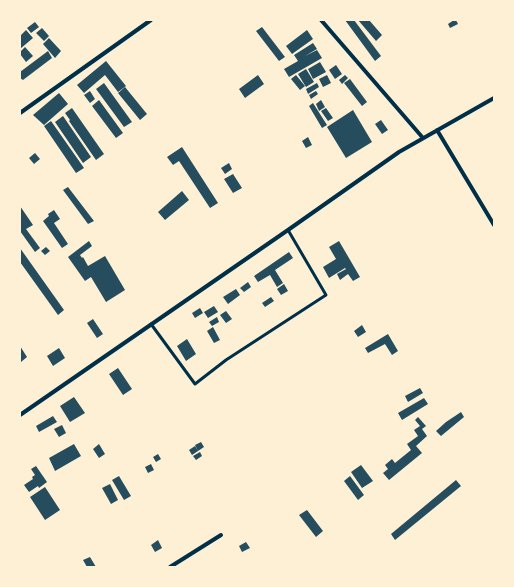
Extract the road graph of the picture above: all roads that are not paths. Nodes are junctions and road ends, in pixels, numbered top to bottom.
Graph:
1 (151, 20) edge
2 (321, 20) edge
3 (494, 98) edge
4 (20, 113) edge
5 (437, 130) junction
6 (423, 138) junction
7 (494, 225) edge
8 (288, 230) junction
9 (151, 324) junction
10 (20, 415) edge
11 (221, 535) dead end
12 (170, 567) edge

1 - 4 street
2 - 6 street
3 - 5 street
5 - 6 street
5 - 7 street
6 - 8 street
8 - 9 street
8 - 9 lane
9 - 10 street
11 - 12 street

